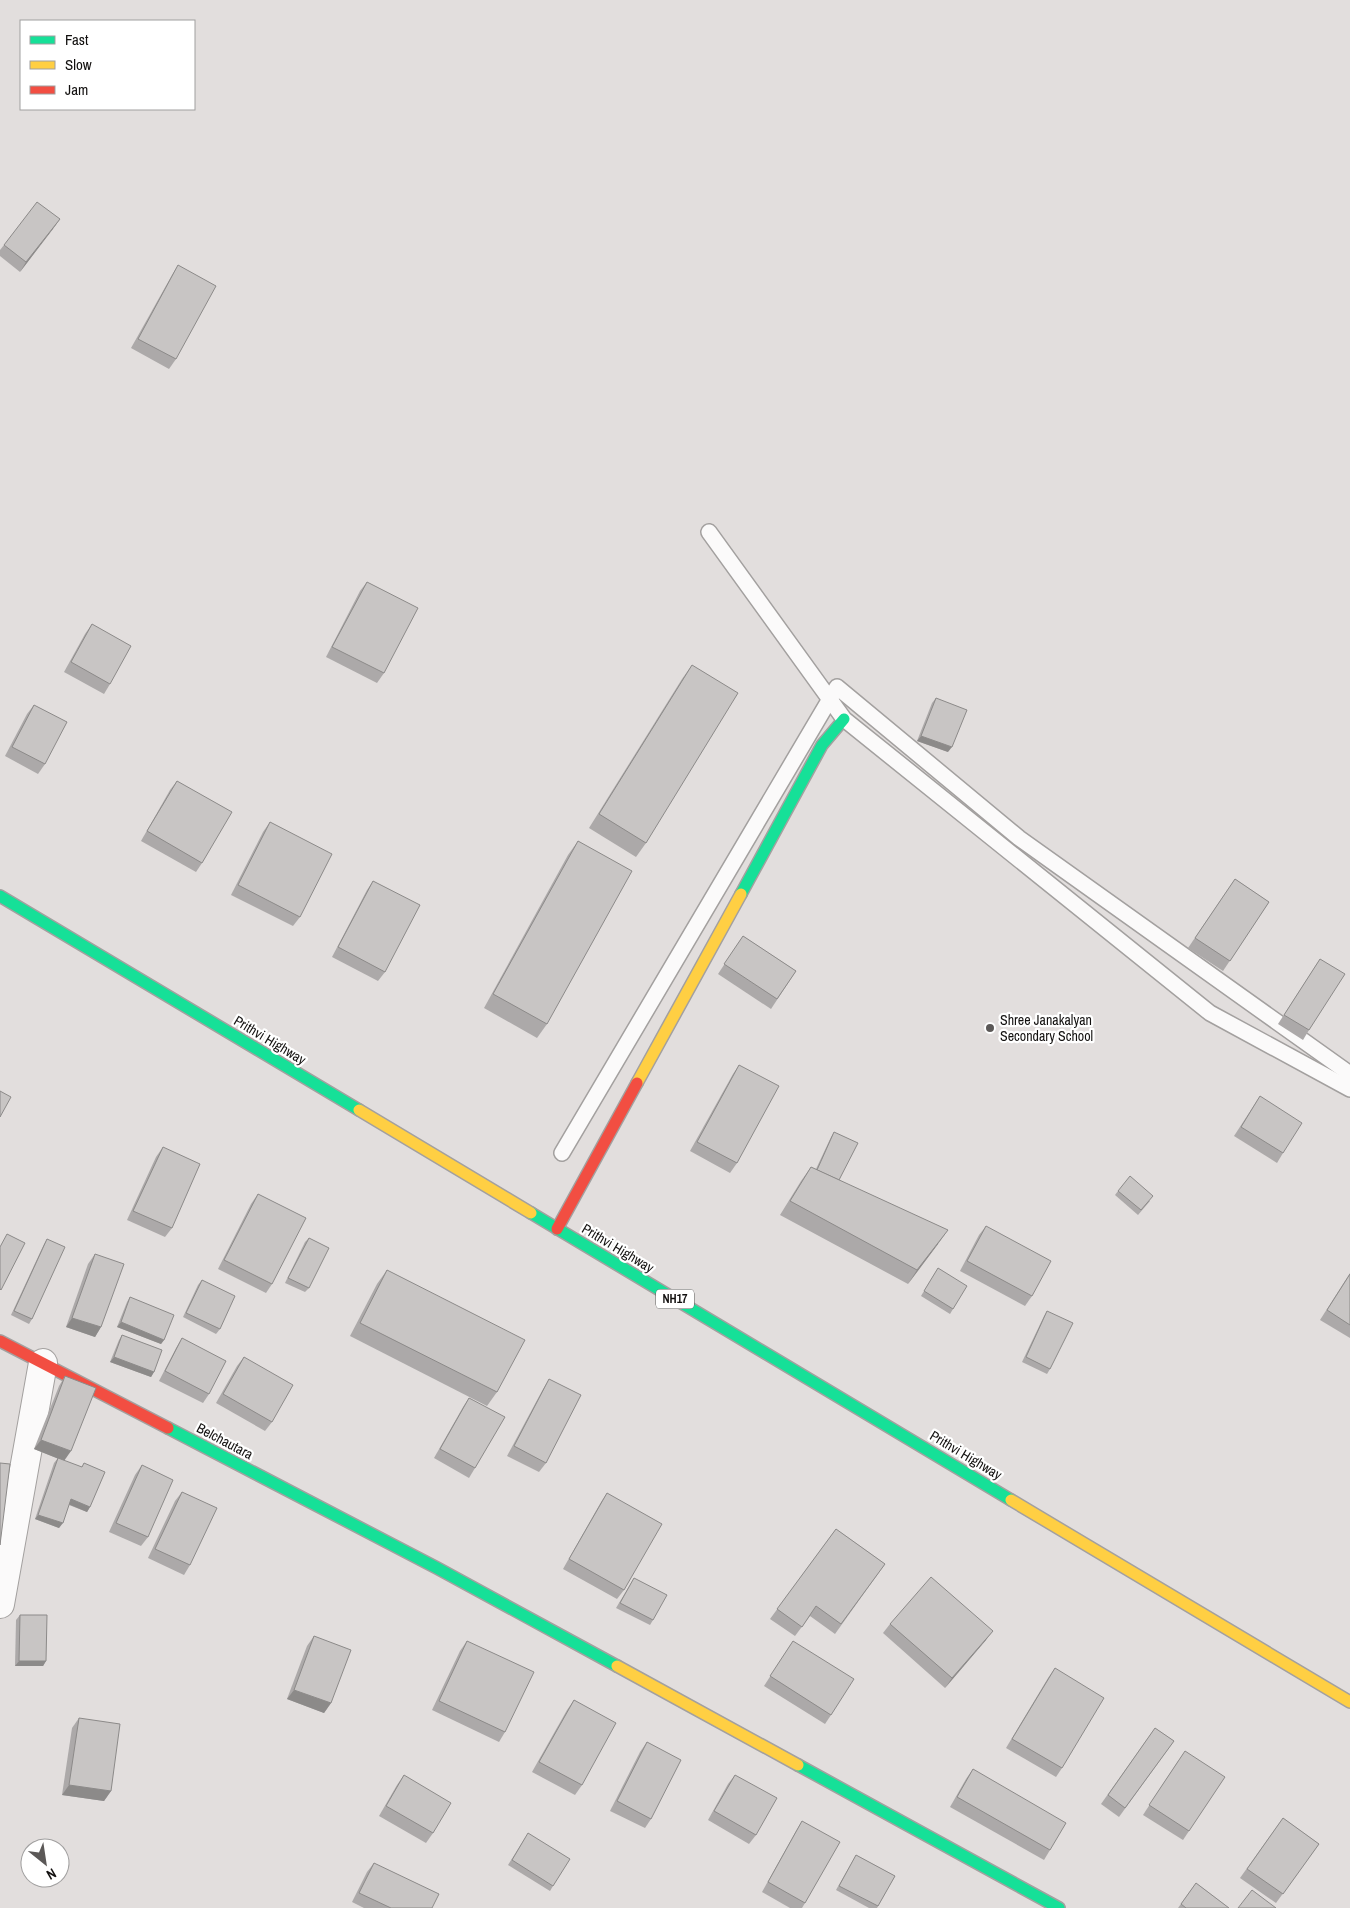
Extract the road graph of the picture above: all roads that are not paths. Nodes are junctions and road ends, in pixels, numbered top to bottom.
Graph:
1 (709, 532) dead end
2 (844, 719) junction
3 (0, 896) edge
4 (1350, 1074) edge
5 (1350, 1090) edge
6 (562, 1153) dead end
7 (557, 1229) junction
8 (0, 1341) edge
9 (43, 1363) junction
10 (0, 1604) edge
11 (1350, 1702) edge
12 (1059, 1908) edge

1 - 2 lane
2 - 5 lane
2 - 7 main road
3 - 7 main road, Prithvi Highway / NH17
4 - 6 lane
7 - 11 main road, Prithvi Highway / NH17
8 - 9 main road, Belchautara
9 - 10 street
9 - 12 main road, Belchautara

